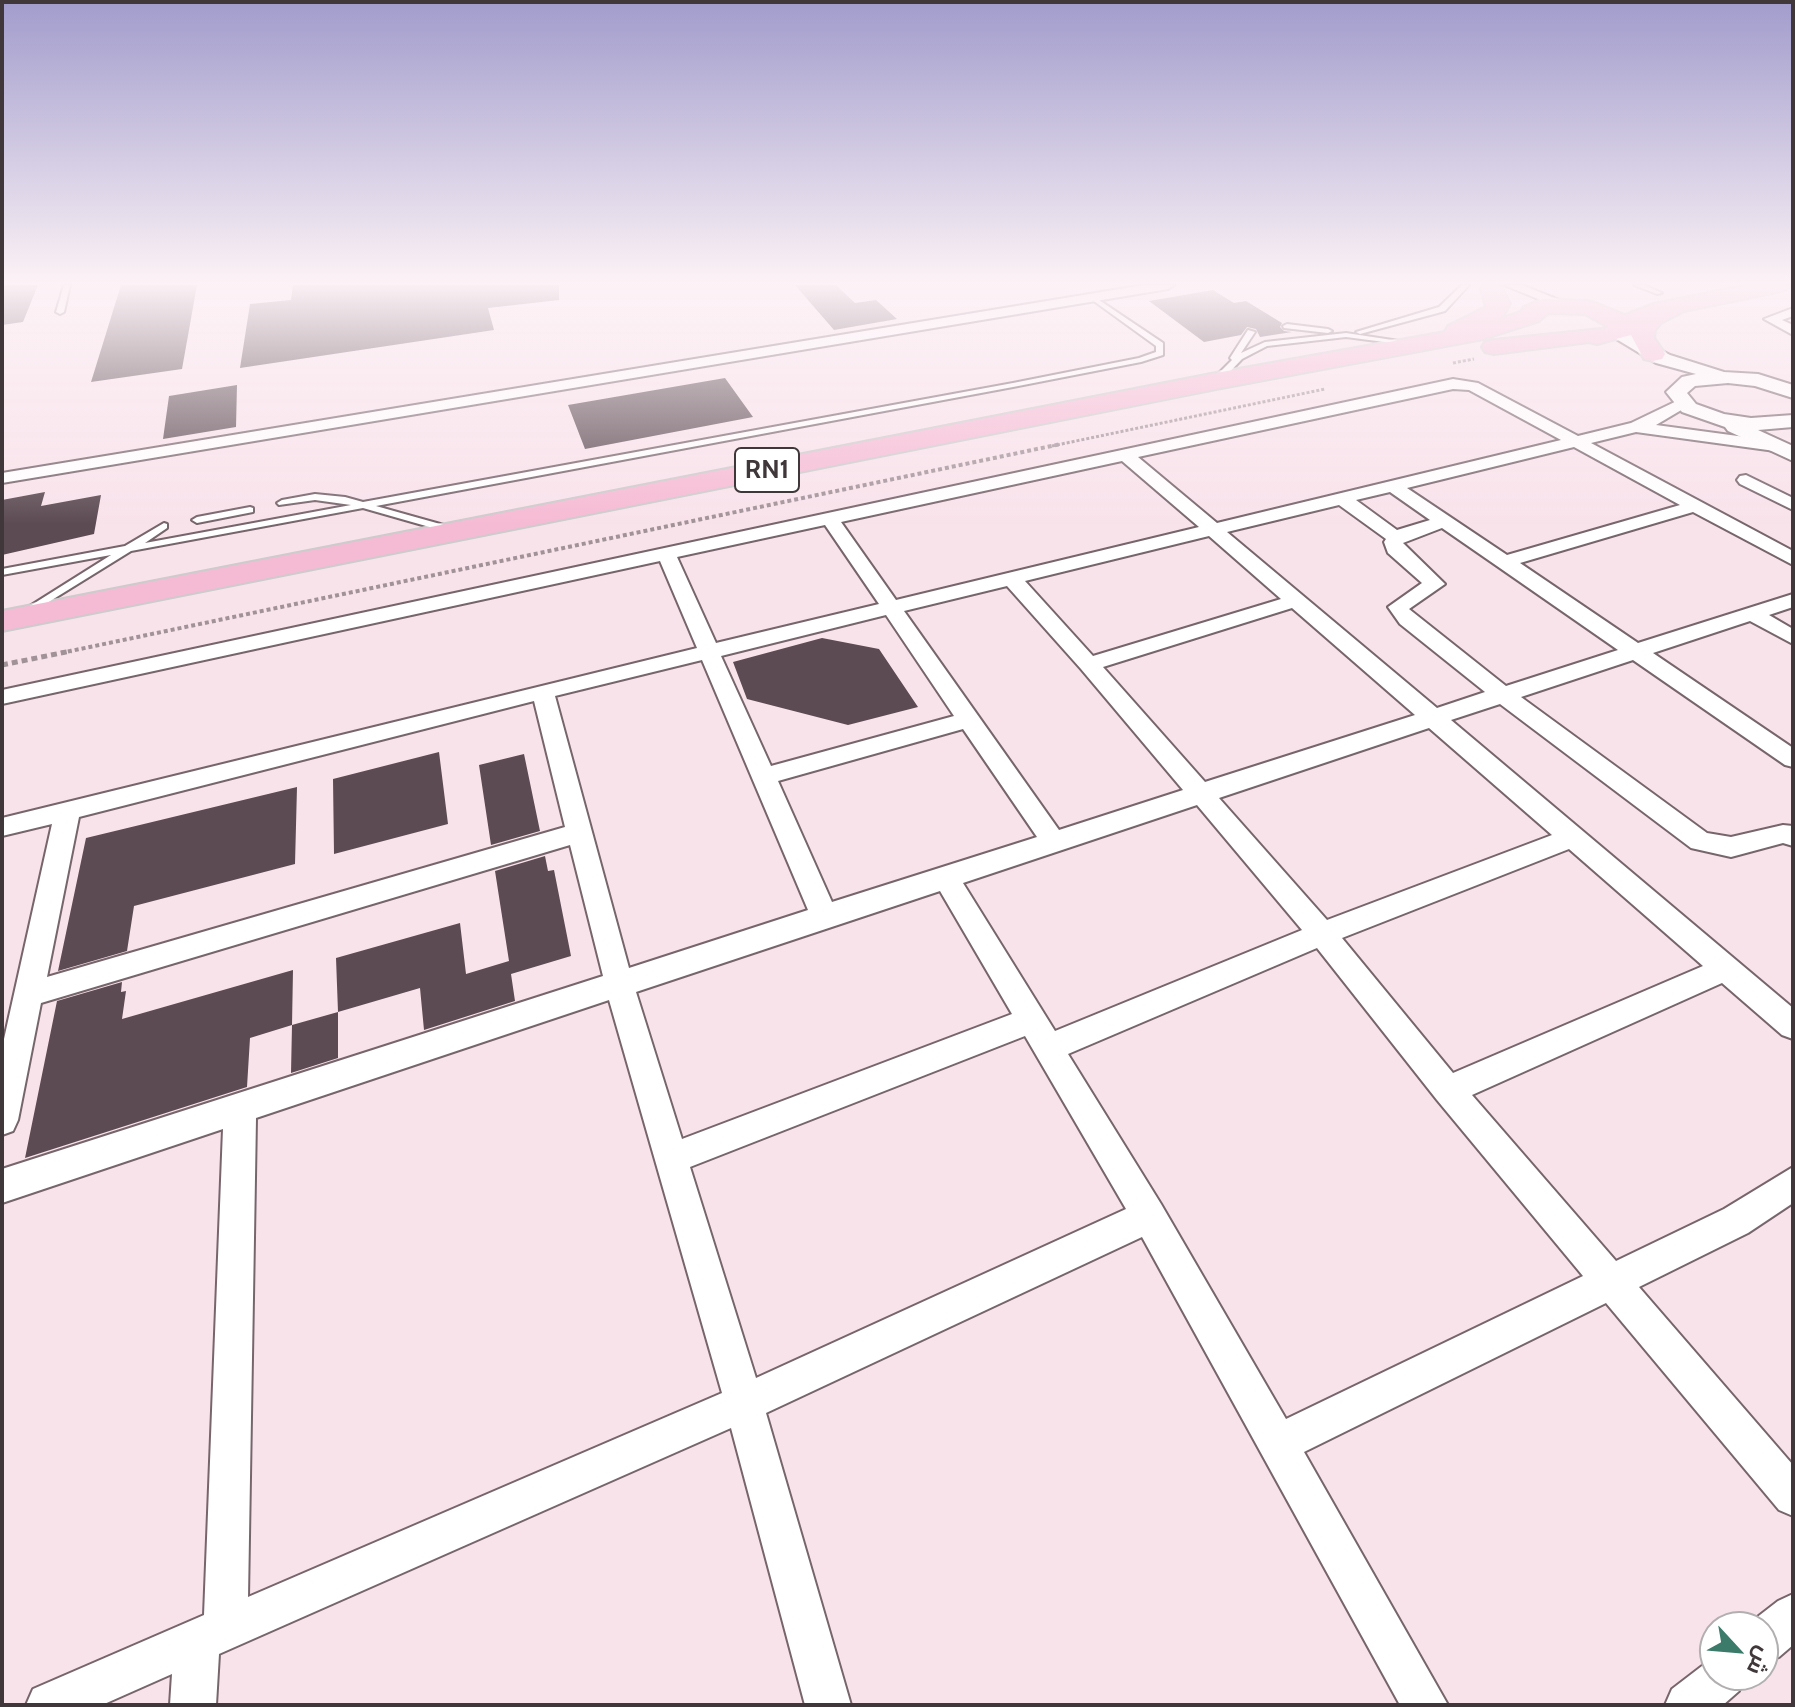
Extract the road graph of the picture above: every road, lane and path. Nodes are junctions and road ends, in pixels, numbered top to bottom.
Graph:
1 (689, 365) edge
2 (1117, 365) edge
3 (1229, 365) edge
4 (1232, 365) edge
5 (1277, 365) edge
6 (1407, 365) edge
7 (1657, 365) edge
8 (1675, 365) edge
9 (1223, 373) junction
10 (1728, 377) junction
11 (1769, 383) junction
12 (1793, 383) edge
13 (1332, 388) dead end
14 (1793, 392) edge
15 (1682, 394) junction
16 (1720, 420) junction
17 (1793, 421) edge
18 (1641, 424) junction
19 (1576, 441) junction
20 (1784, 450) edge
21 (1127, 456) junction
22 (2, 478) edge
23 (1746, 480) dead end
24 (1393, 486) junction
25 (1341, 498) junction
26 (282, 503) dead end
27 (366, 504) junction
28 (1793, 505) edge
29 (1696, 506) junction
30 (250, 510) dead end
31 (830, 519) junction
32 (197, 520) dead end
33 (1445, 521) junction
34 (164, 526) dead end
35 (1212, 529) junction
36 (459, 532) junction
37 (1396, 538) junction
38 (125, 548) junction
39 (666, 554) junction
40 (1793, 559) edge
41 (1504, 562) junction
42 (2, 572) edge
43 (1011, 578) junction
44 (1793, 600) edge
45 (1294, 601) junction
46 (892, 608) junction
47 (1751, 613) junction
48 (10, 619) edge
49 (123, 626) dead end
50 (1793, 638) edge
51 (1636, 651) junction
52 (708, 652) junction
53 (1089, 664) junction
54 (2, 665) edge
55 (543, 692) junction
56 (1500, 695) junction
57 (2, 697) edge
58 (1432, 716) junction
59 (970, 719) junction
60 (1793, 759) edge
61 (762, 777) junction
62 (1199, 795) junction
63 (67, 812) junction
64 (2, 827) edge
65 (581, 832) junction
66 (1793, 836) edge
67 (1571, 838) junction
68 (1054, 842) junction
69 (946, 878) junction
70 (825, 917) junction
71 (1322, 934) junction
72 (1725, 969) junction
73 (619, 984) junction
74 (28, 995) junction
75 (1793, 1026) edge
76 (1040, 1034) junction
77 (1448, 1090) junction
78 (240, 1109) junction
79 (2, 1120) edge
80 (671, 1159) junction
81 (1793, 1183) edge
82 (2, 1186) edge
83 (1149, 1216) junction
84 (1610, 1281) junction
85 (744, 1403) junction
86 (1278, 1444) junction
87 (1793, 1496) edge
88 (211, 1636) junction
89 (1704, 1691) edge
90 (49, 1705) edge
91 (193, 1705) edge
92 (828, 1705) edge
93 (1425, 1705) edge
94 (1688, 1705) edge

1 - 22 street
2 - 27 lane
3 - 9 lane
4 - 9 lane
5 - 9 highway, RN1
6 - 49 highway, RN1
7 - 15 street
8 - 10 street
9 - 36 highway, RN1
10 - 11 street
10 - 15 street
11 - 12 street
11 - 14 street
13 - 54 path
15 - 16 street
15 - 18 street
16 - 17 street
16 - 18 street
16 - 20 street
18 - 19 street
18 - 20 street
19 - 21 street
19 - 24 street
19 - 29 street
21 - 31 street
21 - 35 street
23 - 28 street
24 - 25 street
24 - 33 street
25 - 35 street
25 - 37 street
26 - 27 lane
27 - 36 lane
27 - 38 lane
29 - 40 street
29 - 41 street
30 - 32 lane
31 - 39 street
31 - 46 street
33 - 37 street
33 - 41 street
34 - 38 lane
35 - 43 street
35 - 45 street
36 - 48 highway, RN1
37 - 56 street
38 - 42 lane
38 - 48 lane
39 - 52 street
39 - 57 street
41 - 51 street
43 - 46 street
43 - 53 street
44 - 47 street
45 - 53 street
45 - 58 street
46 - 52 street
46 - 59 street
47 - 50 street
47 - 51 street
51 - 56 street
51 - 60 street
52 - 55 street
52 - 61 street
53 - 62 street
55 - 63 street
55 - 65 street
56 - 58 street
56 - 66 street
58 - 62 street
58 - 67 street
59 - 61 street
59 - 68 street
61 - 70 street
62 - 68 street
62 - 71 street
63 - 64 street
63 - 74 street
65 - 73 street
65 - 74 street
67 - 71 street
67 - 72 street
68 - 69 street
69 - 70 street
69 - 76 street
70 - 73 street
71 - 76 street
71 - 77 street
72 - 75 street
72 - 77 street
73 - 78 street
73 - 80 street
74 - 79 street
76 - 80 street
76 - 83 street
77 - 84 street
78 - 82 street
78 - 88 street
80 - 85 street
81 - 84 street
83 - 85 street
83 - 86 street
84 - 86 street
84 - 87 street
85 - 88 street
85 - 92 street
86 - 93 street
88 - 90 street
88 - 91 street
89 - 94 street

